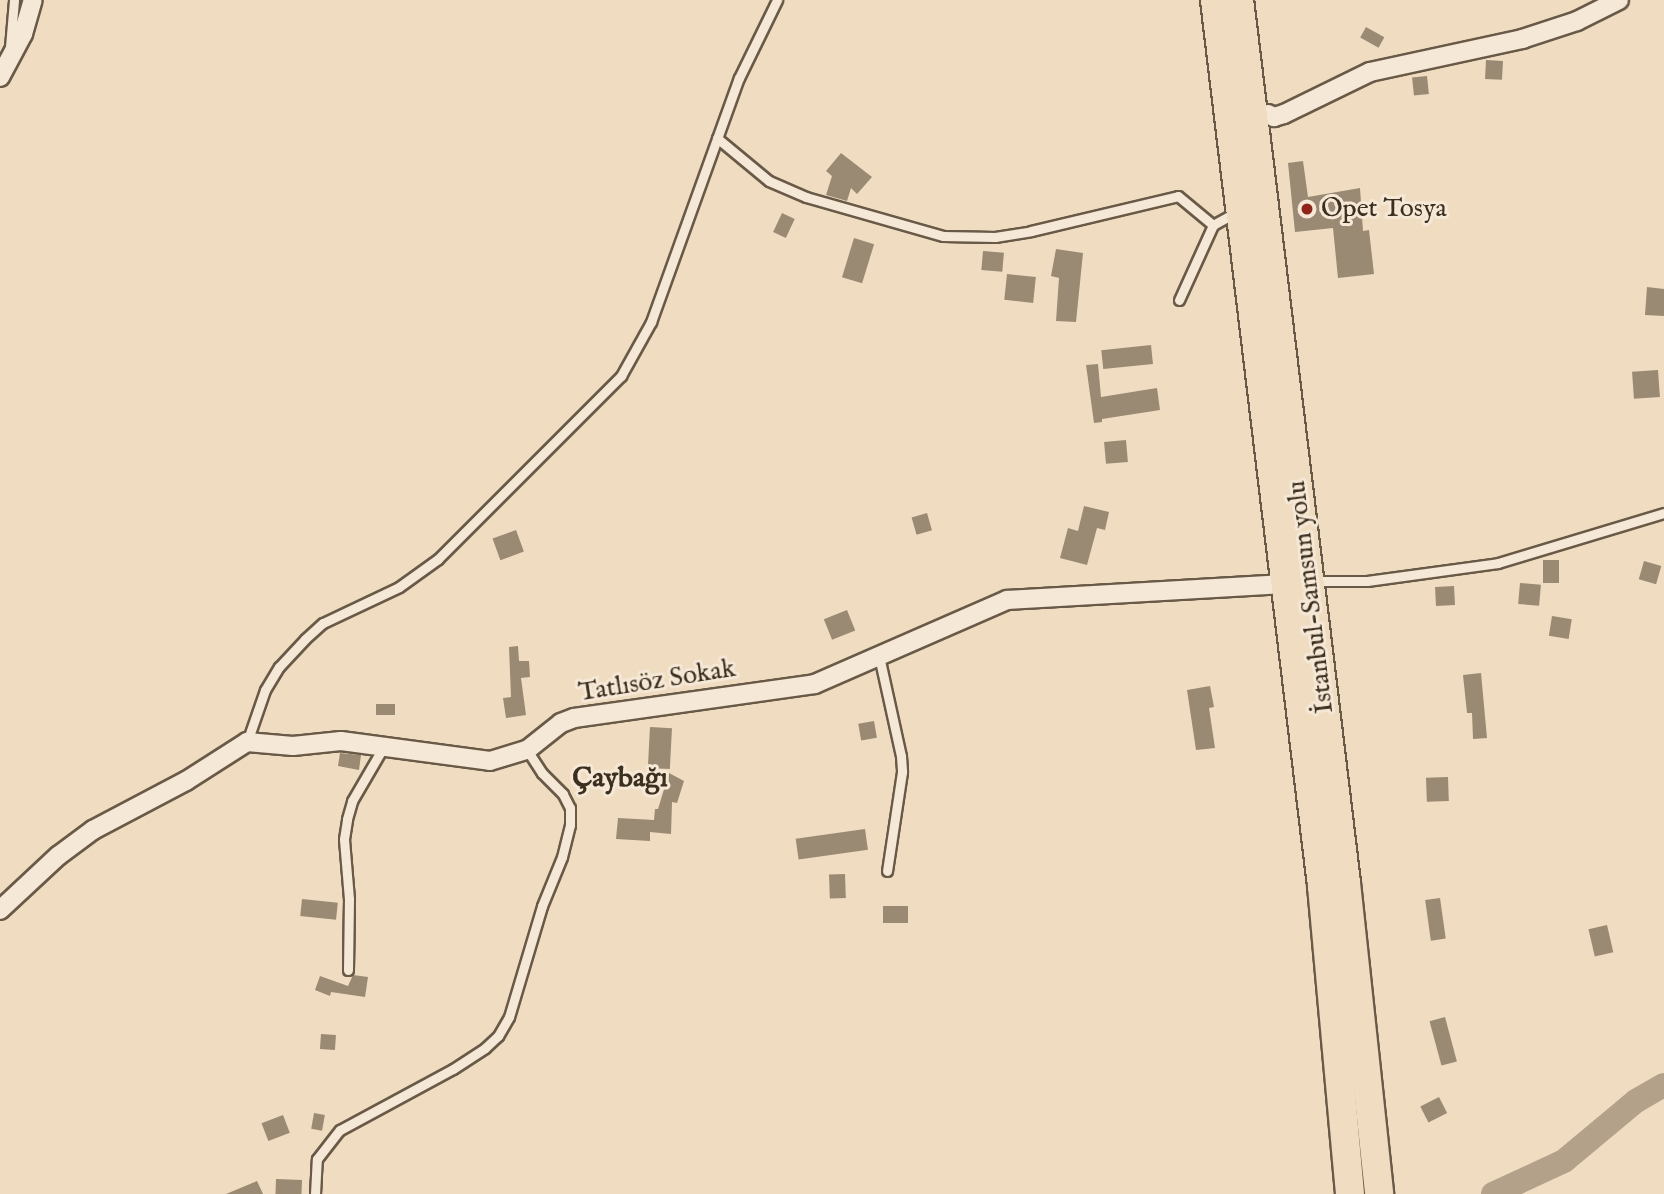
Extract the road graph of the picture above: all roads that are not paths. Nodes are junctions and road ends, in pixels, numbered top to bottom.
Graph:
1 (14, 0) edge
2 (33, 0) edge
3 (777, 0) edge
4 (1215, 0) edge
5 (1239, 0) edge
6 (1619, 0) edge
7 (9, 58) junction
8 (0, 77) edge
9 (1268, 114) dead end
10 (717, 138) junction
11 (1240, 210) junction
12 (1213, 225) junction
13 (1179, 300) dead end
14 (1664, 513) edge
15 (1297, 582) junction
16 (879, 656) junction
17 (247, 743) junction
18 (384, 746) junction
19 (527, 750) junction
20 (887, 871) dead end
21 (0, 910) edge
22 (348, 970) dead end
23 (314, 1194) edge
24 (1350, 1194) edge
25 (1379, 1194) edge

1 - 7 lane
2 - 7 street
3 - 10 lane
4 - 11 highway, İstanbul-Samsun yolu
5 - 15 highway, İstanbul-Samsun yolu
6 - 9 street
7 - 8 street
10 - 12 lane
10 - 17 lane
11 - 12 lane
11 - 15 highway, İstanbul-Samsun yolu
12 - 13 lane
14 - 15 lane
15 - 16 street, Tatlısöz Sokak
15 - 24 highway, İstanbul-Samsun yolu
15 - 25 highway, İstanbul-Samsun yolu
16 - 19 street, Tatlısöz Sokak
16 - 20 lane
17 - 18 street, Tatlısöz Sokak
17 - 21 street
18 - 19 street, Tatlısöz Sokak
18 - 22 lane
19 - 23 lane

